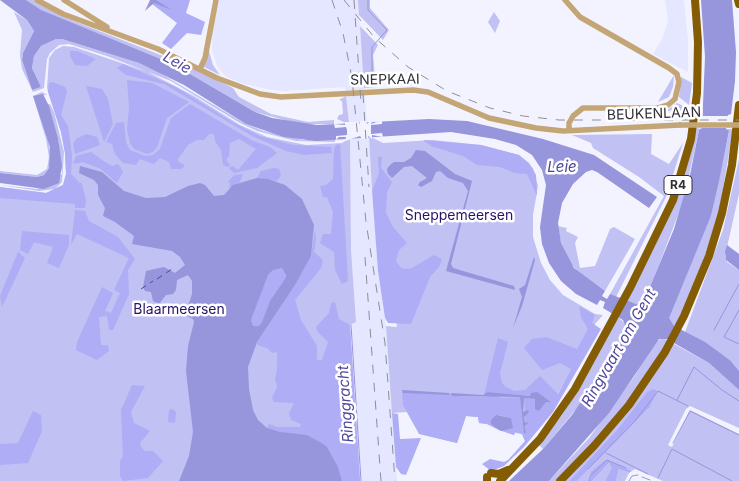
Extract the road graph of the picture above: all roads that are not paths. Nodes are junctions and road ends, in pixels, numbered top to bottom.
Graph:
1 (37, 0) edge
2 (64, 0) edge
3 (216, 0) edge
4 (565, 0) edge
5 (695, 0) edge
6 (738, 0) edge
7 (739, 4) edge
8 (113, 31) junction
9 (200, 69) junction
10 (739, 105) edge
11 (739, 125) edge
12 (569, 130) junction
13 (739, 136) edge
14 (732, 164) junction
15 (514, 468) junction
16 (488, 477) edge
17 (500, 481) edge
18 (560, 481) edge

1 - 8 street
2 - 8 street
3 - 9 street
4 - 12 street
5 - 15 highway, R4
6 - 7 highway
8 - 9 street, SNEPKAAI
9 - 12 street, SNEPKAAI
10 - 14 highway
11 - 12 street, BEUKENLAAN, bridge
13 - 14 highway
14 - 18 highway
15 - 16 highway
15 - 17 highway, R4

